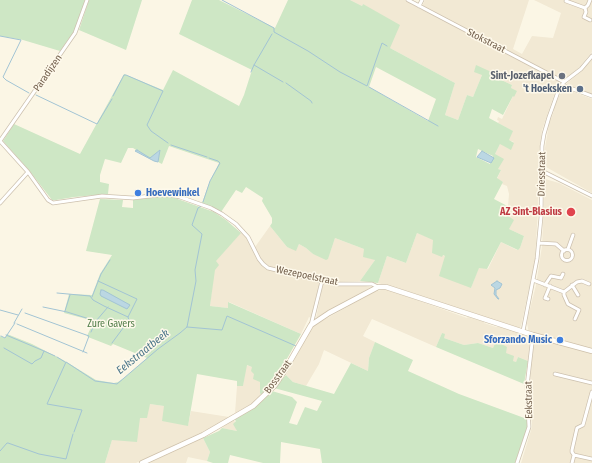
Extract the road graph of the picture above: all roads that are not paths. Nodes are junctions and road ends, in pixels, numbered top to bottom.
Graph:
1 (87, 0) edge
2 (408, 0) edge
3 (422, 0) edge
4 (590, 0) edge
5 (566, 1) dead end
6 (419, 6) junction
7 (585, 8) junction
8 (590, 20) dead end
9 (592, 56) edge
10 (563, 83) junction
11 (592, 96) edge
12 (0, 141) edge
13 (542, 171) junction
14 (28, 172) junction
15 (592, 196) edge
16 (0, 203) edge
17 (573, 235) dead end
18 (539, 243) junction
19 (568, 249) junction
20 (564, 251) junction
21 (563, 274) dead end
22 (533, 280) junction
23 (322, 281) junction
24 (545, 284) junction
25 (589, 284) dead end
26 (572, 285) junction
27 (550, 286) junction
28 (378, 287) junction
29 (564, 292) junction
30 (578, 295) dead end
31 (545, 298) dead end
32 (575, 319) dead end
33 (311, 325) junction
34 (523, 331) junction
35 (532, 335) junction
36 (592, 351) edge
37 (555, 374) dead end
38 (592, 383) edge
39 (592, 392) edge
40 (574, 455) junction
41 (592, 459) edge
42 (142, 463) edge
43 (518, 463) edge
44 (572, 463) edge

1 - 12 street, Paradijzen
2 - 6 street, Stokstraat
3 - 6 street
4 - 7 street
5 - 7 street
6 - 10 street, Stokstraat
7 - 8 street
9 - 10 street
10 - 11 street, Stokstraat
10 - 13 street, Driesstraat
12 - 14 street, Wezepoelstraat
13 - 15 street
13 - 18 street, Driesstraat
14 - 16 street
14 - 23 street, Wezepoelstraat
17 - 19 street
18 - 20 street
18 - 22 street, Driesstraat
19 - 20 street
19 - 20 street
21 - 24 street
22 - 24 street
22 - 34 street, Driesstraat
23 - 28 street, Wezepoelstraat
23 - 33 street
24 - 27 street
25 - 26 street
26 - 29 street
26 - 30 street
27 - 29 street
27 - 31 street
28 - 33 street, Bosstraat
28 - 34 street, Wezepoelstraat
29 - 32 street
33 - 42 street, Bosstraat
34 - 35 street, Wezepoelstraat
35 - 36 street, Wezepoelstraat
35 - 43 street, Eekstraat
37 - 38 street
39 - 40 street
40 - 41 street
40 - 44 street

